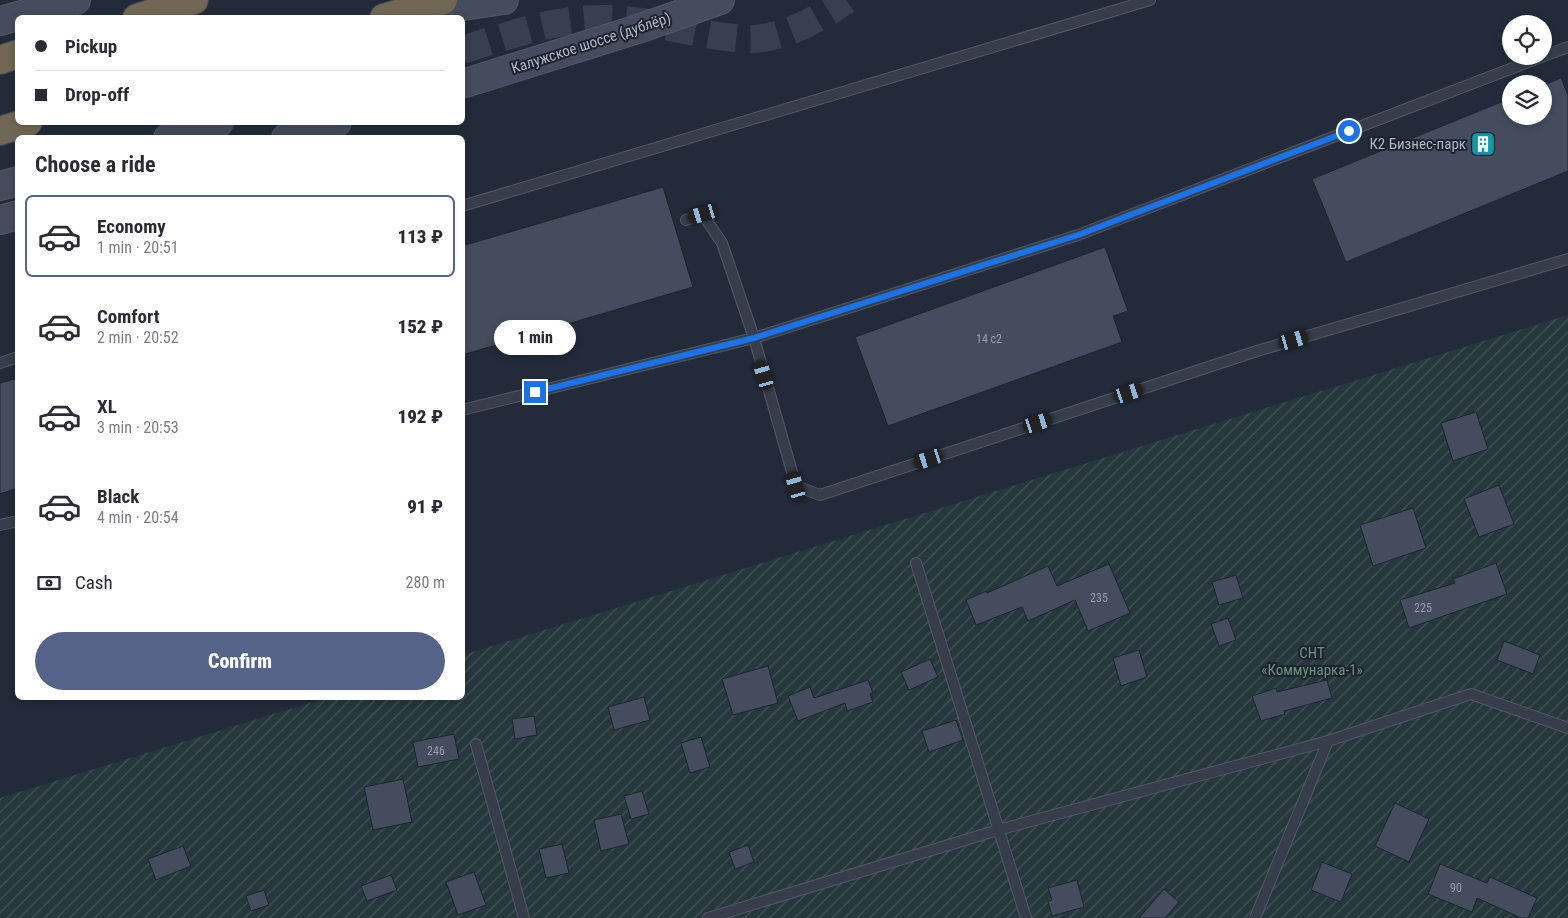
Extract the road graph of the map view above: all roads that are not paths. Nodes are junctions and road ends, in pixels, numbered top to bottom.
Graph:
1 (76, 0) edge
2 (194, 0) edge
3 (443, 0) edge
4 (504, 0) edge
5 (720, 0) edge
6 (1150, 0) edge
7 (22, 15) edge
8 (146, 15) edge
9 (394, 15) edge
10 (404, 15) edge
11 (15, 17) edge
12 (0, 21) edge
13 (1568, 47) edge
14 (1552, 53) edge
15 (15, 55) edge
16 (0, 60) edge
17 (1521, 65) edge
18 (465, 83) edge
19 (19, 125) edge
20 (209, 125) edge
21 (327, 125) edge
22 (0, 131) edge
23 (178, 135) edge
24 (296, 135) edge
25 (15, 182) edge
26 (0, 186) edge
27 (465, 205) edge
28 (15, 216) edge
29 (0, 220) edge
30 (686, 220) dead end
31 (1568, 259) edge
32 (754, 338) junction
33 (15, 358) edge
34 (0, 363) edge
35 (465, 409) edge
36 (15, 521) edge
37 (0, 525) edge
38 (916, 563) dead end
39 (1568, 728) edge
40 (1328, 741) junction
41 (476, 744) dead end
42 (998, 830) junction
43 (524, 918) edge
44 (708, 918) edge
45 (1026, 918) edge
46 (1255, 918) edge

1 - 7 main road
2 - 8 highway
3 - 9 highway
4 - 10 main road
5 - 18 main road, Калужское шоссе (дублёр)
6 - 27 lane
11 - 12 main road
13 - 14 lane
15 - 16 highway
17 - 32 lane
19 - 22 highway
20 - 23 main road
21 - 24 main road
25 - 26 main road
28 - 29 main road
30 - 32 lane
31 - 32 lane
32 - 35 lane
33 - 34 lane
36 - 37 lane
38 - 42 lane
39 - 40 lane
40 - 42 lane
40 - 46 lane
41 - 43 lane
42 - 44 lane
42 - 45 lane

